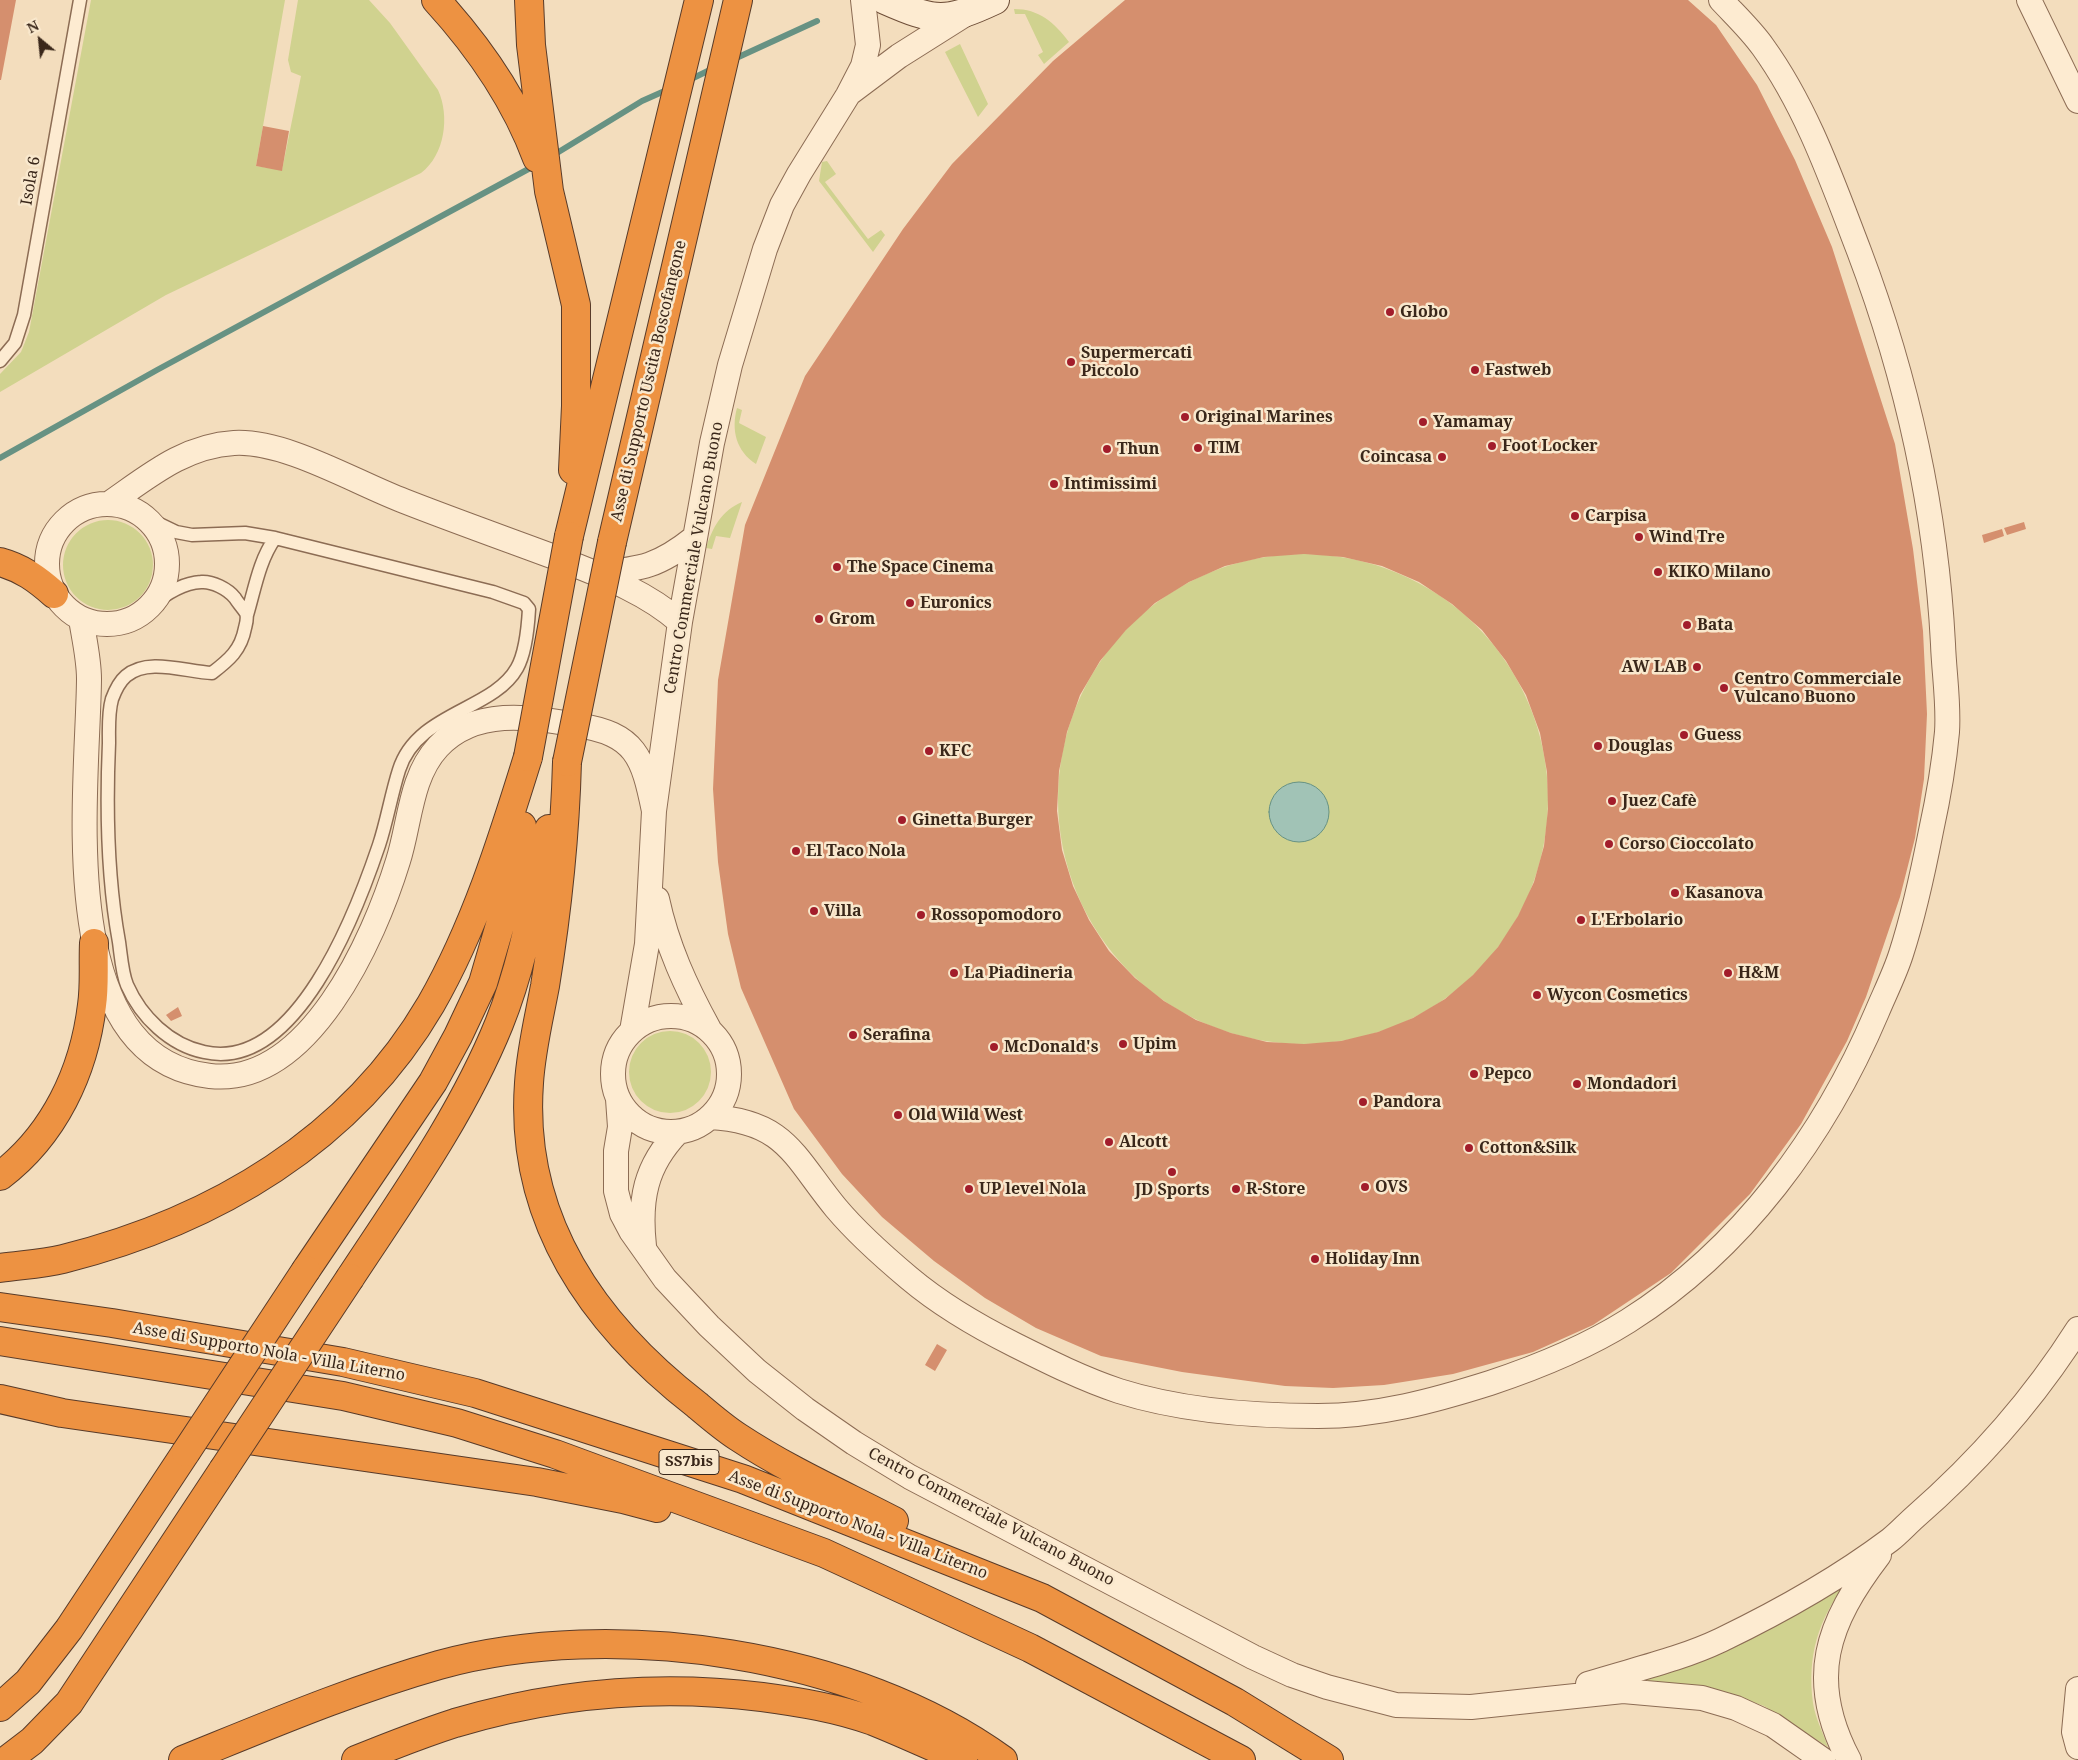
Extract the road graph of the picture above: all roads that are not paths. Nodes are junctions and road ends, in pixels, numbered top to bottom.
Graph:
1 (80, 0) edge
2 (436, 0) edge
3 (529, 0) edge
4 (698, 0) edge
5 (738, 0) edge
6 (863, 0) edge
7 (885, 0) edge
8 (996, 0) edge
9 (1721, 0) edge
10 (2028, 0) edge
11 (964, 15) junction
12 (848, 95) junction
13 (2078, 101) edge
14 (534, 125) junction
15 (0, 361) edge
16 (110, 503) junction
17 (149, 519) junction
18 (569, 536) junction
19 (275, 538) junction
20 (694, 538) junction
21 (0, 562) edge
22 (597, 574) junction
23 (54, 594) junction
24 (150, 608) junction
25 (247, 615) junction
26 (80, 618) junction
27 (680, 622) junction
28 (528, 757) junction
29 (567, 762) junction
30 (654, 811) junction
31 (652, 877) junction
32 (94, 944) junction
33 (709, 1029) junction
34 (632, 1031) junction
35 (618, 1099) junction
36 (710, 1117) junction
37 (678, 1132) junction
38 (0, 1176) edge
39 (645, 1253) junction
40 (0, 1268) edge
41 (0, 1307) edge
42 (2078, 1329) edge
43 (0, 1341) edge
44 (0, 1399) edge
45 (62, 1413) junction
46 (0, 1416) edge
47 (1891, 1540) junction
48 (824, 1553) junction
49 (1042, 1598) junction
50 (2078, 1689) edge
51 (1549, 1698) junction
52 (0, 1707) edge
53 (2078, 1747) edge
54 (7, 1760) edge
55 (183, 1760) edge
56 (356, 1760) edge
57 (963, 1760) edge
58 (1003, 1760) edge
59 (1241, 1760) edge
60 (1329, 1760) edge
61 (1823, 1760) edge
62 (1849, 1760) edge

1 - 15 lane, Isola 6
2 - 14 highway
3 - 14 highway
4 - 18 highway
5 - 29 highway, Asse di Supporto Uscita Boscofangone, bridge
6 - 12 street, Centro Commerciale Vulcano Buono
7 - 11 street
8 - 11 street
9 - 36 street
10 - 13 street
11 - 12 street
12 - 20 street, Centro Commerciale Vulcano Buono
14 - 18 highway
16 - 17 street
16 - 22 street
16 - 23 street
17 - 19 lane
17 - 24 street
18 - 28 highway, bridge
19 - 25 lane
19 - 25 lane
20 - 22 street
20 - 27 street, Centro Commerciale Vulcano Buono
21 - 23 highway
22 - 27 street
23 - 26 street
24 - 25 lane
24 - 26 street
26 - 32 street
27 - 30 street, Centro Commerciale Vulcano Buono
28 - 40 highway
28 - 52 highway, bridge
29 - 49 highway
29 - 54 highway, bridge
30 - 31 street, Centro Commerciale Vulcano Buono
30 - 32 street
31 - 33 street, Centro Commerciale Vulcano Buono
31 - 34 street, Centro Commerciale Vulcano Buono
32 - 38 highway
33 - 34 street, Centro Commerciale Vulcano Buono
33 - 36 street, Centro Commerciale Vulcano Buono
34 - 35 street, Centro Commerciale Vulcano Buono
35 - 37 street, Centro Commerciale Vulcano Buono
35 - 39 street, Centro Commerciale Vulcano Buono
36 - 37 street, Centro Commerciale Vulcano Buono
37 - 39 street
39 - 51 street, Centro Commerciale Vulcano Buono
41 - 49 highway, Asse di Supporto Nola - Villa Literno / SS7bis
42 - 47 street
43 - 48 highway, Asse di Supporto Nola - Villa Literno / SS7bis
44 - 45 highway
45 - 46 highway
45 - 48 highway
47 - 51 street
47 - 62 street
48 - 59 highway, Asse di Supporto Nola - Villa Literno / SS7bis
49 - 60 highway, Asse di Supporto Nola - Villa Literno / SS7bis
50 - 53 street
51 - 61 street
55 - 58 highway
56 - 57 highway

